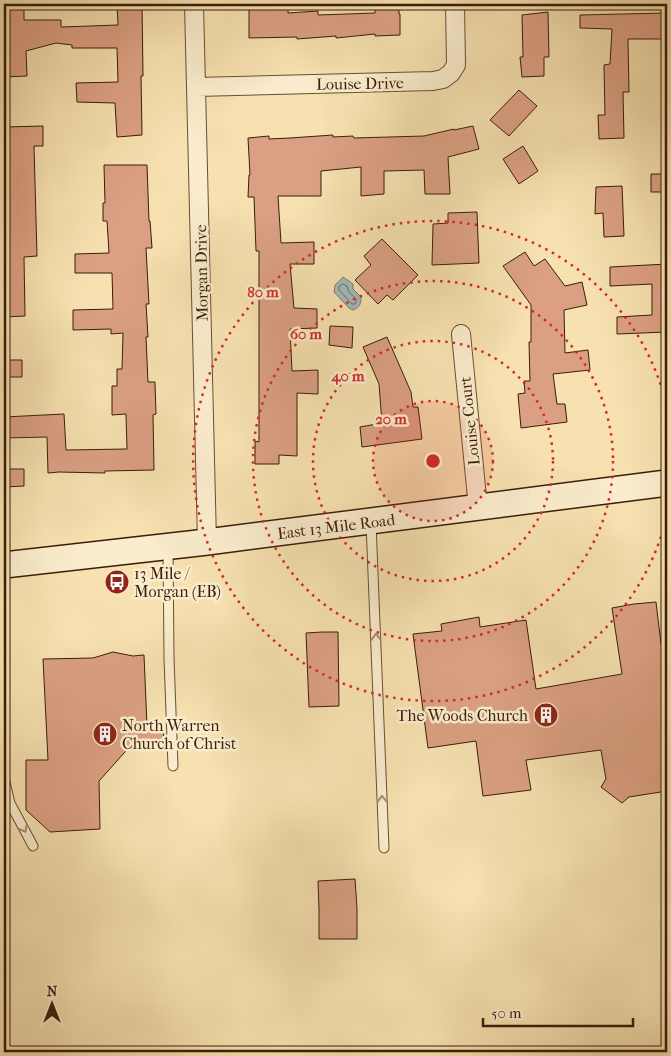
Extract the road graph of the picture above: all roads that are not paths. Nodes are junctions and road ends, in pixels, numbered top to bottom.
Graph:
1 (194, 4) edge
2 (455, 4) edge
3 (196, 87) junction
4 (461, 334) dead end
5 (667, 483) edge
6 (478, 508) junction
7 (371, 521) junction
8 (207, 542) junction
9 (168, 546) junction
10 (4, 565) edge
11 (173, 766) dead end
12 (4, 778) edge
13 (33, 846) dead end
14 (384, 848) dead end

1 - 3 street, Morgan Drive
2 - 3 street, Louise Drive
3 - 8 street, Morgan Drive
4 - 6 street, Louise Court
5 - 6 main road, East 13 Mile Road
6 - 7 main road, East 13 Mile Road
7 - 8 main road, East 13 Mile Road
14 -> 7 lane
8 - 9 main road, East 13 Mile Road
9 - 10 main road, East 13 Mile Road
9 - 11 lane
12 -> 13 lane

